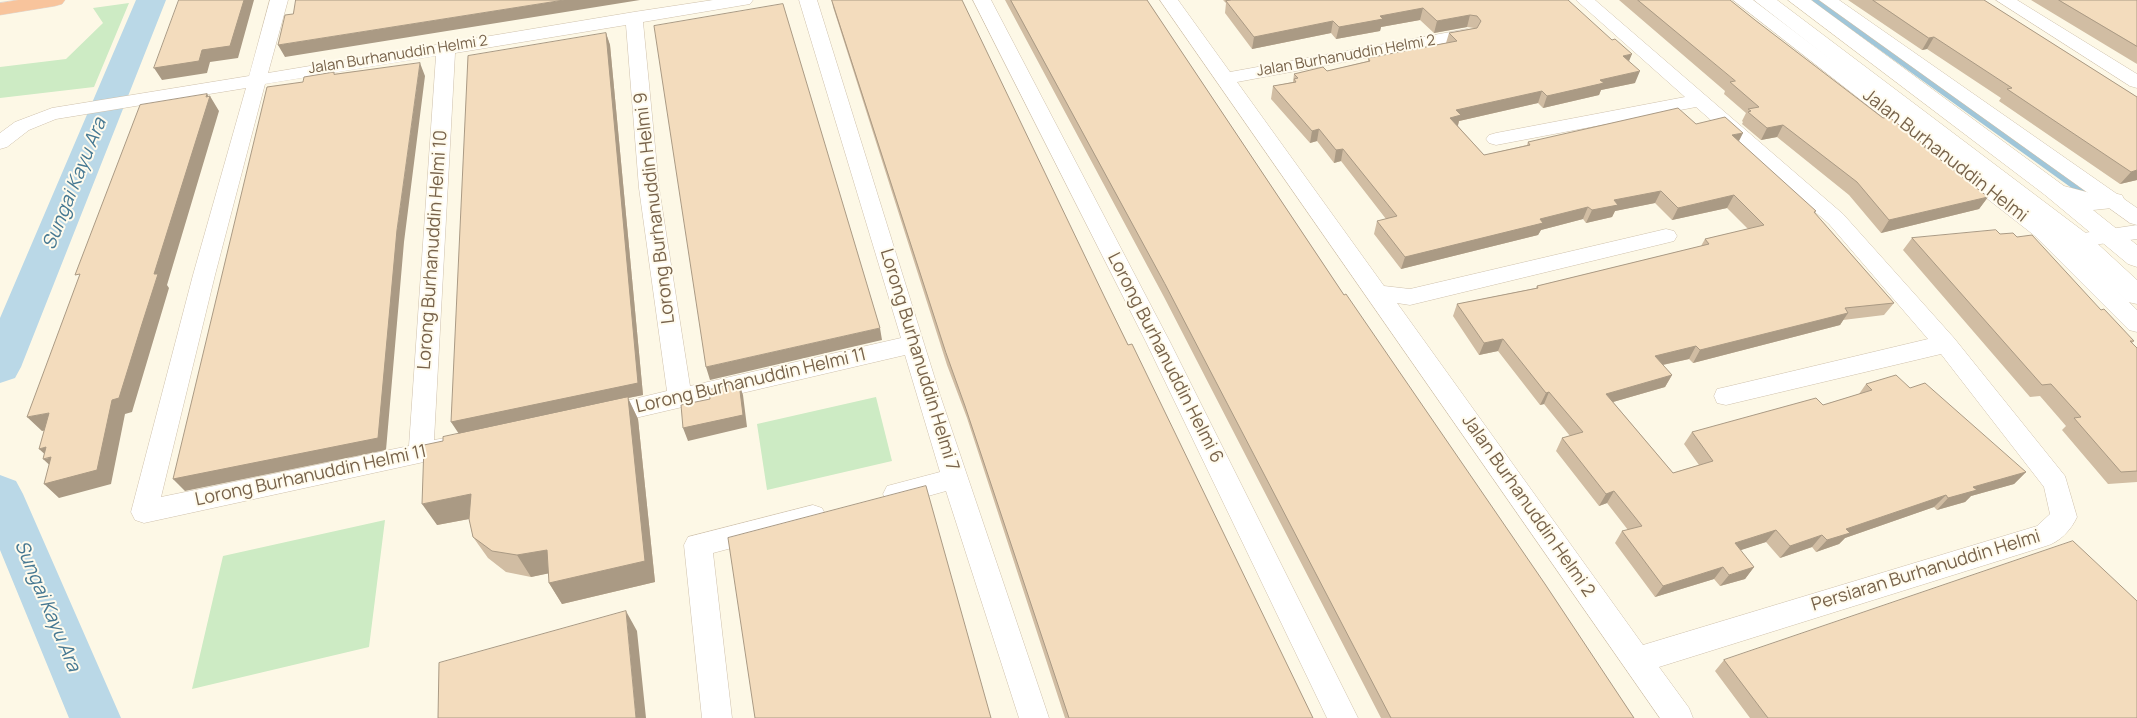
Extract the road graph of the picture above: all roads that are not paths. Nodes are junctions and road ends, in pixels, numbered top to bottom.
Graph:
1 (55, 0) edge
2 (279, 0) edge
3 (744, 0) edge
4 (808, 0) edge
5 (982, 0) edge
6 (1169, 0) edge
7 (1585, 0) edge
8 (1742, 0) edge
9 (1764, 0) edge
10 (1798, 0) edge
11 (1828, 0) edge
12 (2004, 0) edge
13 (0, 9) edge
14 (634, 18) junction
15 (1467, 34) edge
16 (446, 48) junction
17 (256, 79) junction
18 (1224, 79) junction
19 (2137, 82) edge
20 (1700, 100) junction
21 (1496, 139) dead end
22 (0, 143) edge
23 (2052, 190) junction
24 (2113, 201) junction
25 (2137, 218) edge
26 (2137, 232) edge
27 (1666, 236) dead end
28 (2112, 236) junction
29 (2078, 240) junction
30 (2137, 258) edge
31 (1378, 293) junction
32 (2137, 295) edge
33 (2137, 324) edge
34 (914, 344) junction
35 (1946, 344) junction
36 (1726, 396) dead end
37 (680, 398) junction
38 (583, 420) edge
39 (478, 442) edge
40 (421, 453) junction
41 (956, 478) junction
42 (872, 501) edge
43 (836, 511) edge
44 (1637, 660) junction
45 (717, 718) edge
46 (1034, 718) edge
47 (1343, 718) edge
48 (1678, 718) edge

1 - 13 highway
2 - 17 street
3 - 14 street, Jalan Burhanuddin Helmi 2
4 - 34 street, Lorong Burhanuddin Helmi 7
5 - 47 street, Lorong Burhanuddin Helmi 6
6 - 18 street, Jalan Burhanuddin Helmi 2
7 - 20 street, Persiaran Burhanuddin Helmi
8 - 33 street, Jalan Burhanuddin Helmi
9 - 29 main road, Jalan Burhanuddin Helmi
10 - 23 main road, Jalan Burhanuddin Helmi
11 - 24 street
12 - 19 street
14 - 16 street, Jalan Burhanuddin Helmi 2
14 - 37 street, Lorong Burhanuddin Helmi 9
15 - 18 street, Jalan Burhanuddin Helmi 2
16 - 17 street, Jalan Burhanuddin Helmi 2
16 - 40 street, Lorong Burhanuddin Helmi 10
17 - 22 street, Jalan Burhanuddin Helmi 2
17 - 40 street, Lorong Burhanuddin Helmi 11
18 - 31 street, Jalan Burhanuddin Helmi 2
20 - 21 street
20 - 35 street, Persiaran Burhanuddin Helmi
23 - 24 main road
23 - 28 main road, Jalan Burhanuddin Helmi
24 - 25 street
26 - 28 street
27 - 31 street
28 - 29 street
28 - 30 main road, Jalan Burhanuddin Helmi
29 - 32 main road, Jalan Burhanuddin Helmi
31 - 44 street, Jalan Burhanuddin Helmi 2
34 - 37 street, Lorong Burhanuddin Helmi 11
34 - 41 street, Lorong Burhanuddin Helmi 7
35 - 36 street
35 - 44 street, Persiaran Burhanuddin Helmi
37 - 38 street, Lorong Burhanuddin Helmi 11
39 - 40 street, Lorong Burhanuddin Helmi 11
41 - 42 street
41 - 46 street, Lorong Burhanuddin Helmi 7
43 - 45 street
44 - 48 street, Jalan Burhanuddin Helmi 2

